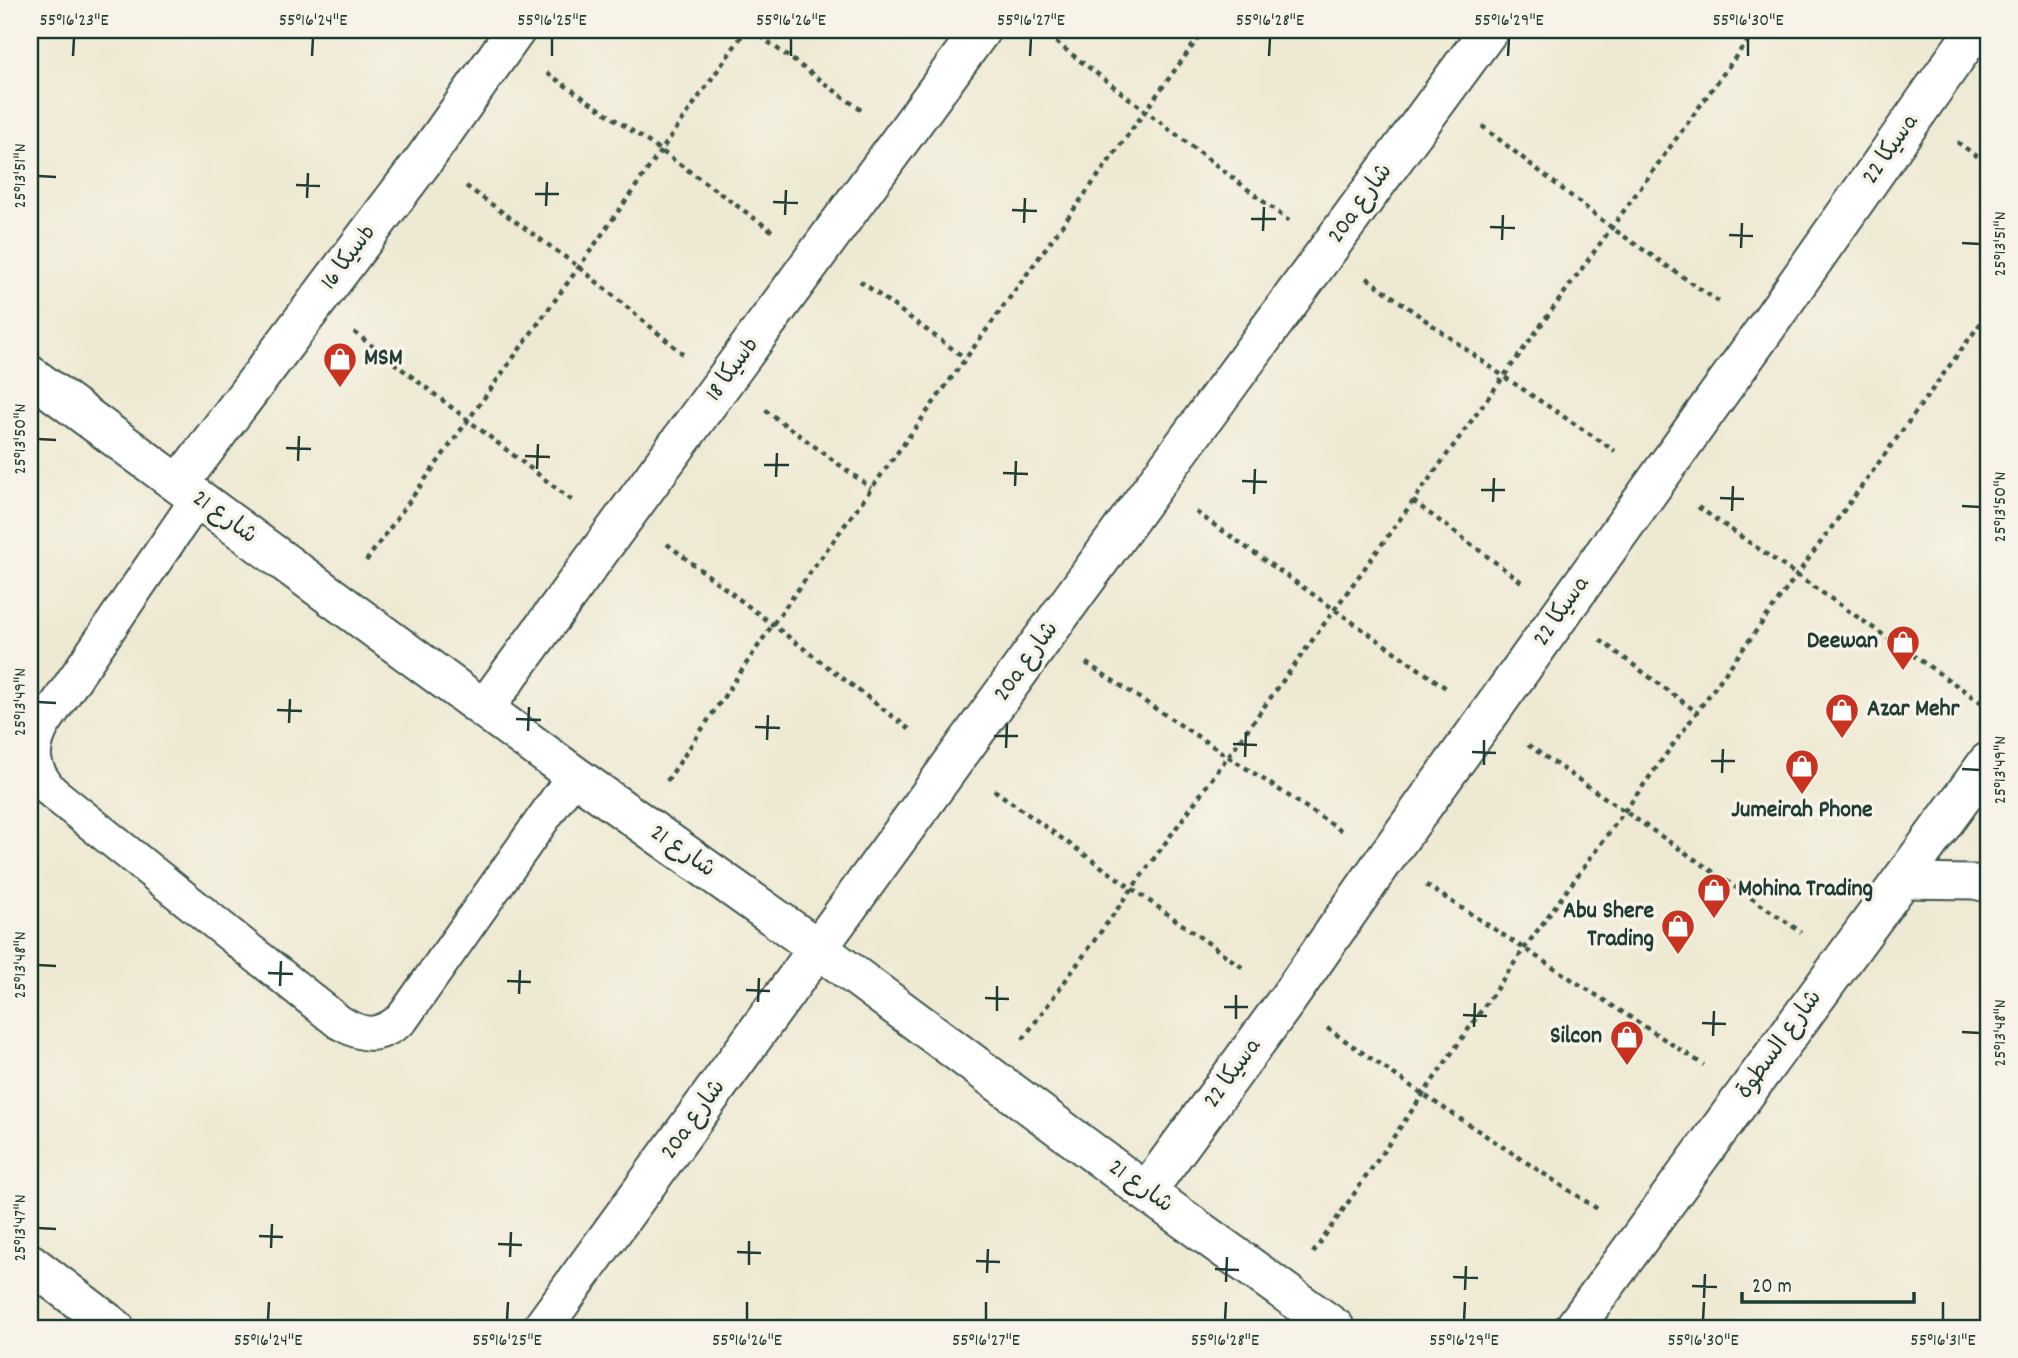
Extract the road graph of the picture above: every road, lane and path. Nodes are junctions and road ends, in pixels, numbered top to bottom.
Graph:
1 (746, 30) edge
2 (751, 30) edge
3 (981, 30) edge
4 (1040, 30) edge
5 (1204, 30) edge
6 (1489, 30) edge
7 (1755, 30) edge
8 (1975, 30) edge
9 (511, 37) edge
10 (1441, 94) junction
11 (1145, 110) junction
12 (901, 139) junction
13 (660, 150) junction
14 (426, 157) junction
15 (1612, 228) junction
16 (1327, 250) junction
17 (816, 256) junction
18 (579, 267) junction
19 (315, 302) junction
20 (1988, 313) edge
21 (1763, 332) junction
22 (965, 358) junction
23 (30, 375) edge
24 (1503, 376) junction
25 (724, 383) junction
26 (467, 420) junction
27 (1656, 478) junction
28 (870, 488) junction
29 (188, 491) junction
30 (620, 523) junction
31 (1797, 576) junction
32 (338, 601) junction
33 (773, 624) junction
34 (1988, 707) edge
35 (484, 709) junction
36 (954, 762) junction
37 (1988, 762) edge
38 (574, 775) junction
39 (640, 821) junction
40 (1899, 881) junction
41 (1988, 885) edge
42 (1133, 888) junction
43 (819, 949) junction
44 (1287, 1000) junction
45 (994, 1079) junction
46 (1424, 1095) junction
47 (1146, 1192) junction
48 (1641, 1238) junction
49 (30, 1263) edge
50 (1285, 1293) junction
51 (1586, 1319) edge
52 (114, 1328) edge
53 (542, 1328) edge
54 (1335, 1328) edge

1 - 13 path
2 - 12 path
3 - 12 street, سيكا 18b
4 - 11 path
5 - 11 path
6 - 10 street, 20a شارع
7 - 15 path
8 - 21 street, سيكا 22a
9 - 13 path
9 - 14 street, سيكا 16b
10 - 15 path
10 - 16 street, 20a شارع
11 - 16 path
11 - 22 path
12 - 17 street, سيكا 18b
13 - 17 path
13 - 18 path
14 - 18 path
14 - 19 street, سيكا 16b
15 - 21 path
15 - 24 path
16 - 24 path
16 - 36 street, 20a شارع
17 - 22 path
17 - 25 street, سيكا 18b
18 - 25 path
18 - 26 path
19 - 26 path
19 - 29 street, سيكا 16b
20 - 31 path
21 - 27 street, سيكا 22a
22 - 28 path
23 - 29 street, شارع 21
24 - 27 path
24 - 42 path
25 - 28 path
25 - 30 street, سيكا 18b
26 - 30 path
26 - 32 path
27 - 31 path
27 - 44 street, سيكا 22a
28 - 33 path
29 - 32 street, شارع 21
29 - 38 lane
30 - 33 path
30 - 35 street, سيكا 18b
31 - 34 path
31 - 46 path
32 - 35 street, شارع 21
33 - 36 path
33 - 39 path
35 - 38 street, شارع 21
36 - 42 path
36 - 43 street, 20a شارع
37 - 40 street, شارع السطوة
38 - 39 street, شارع 21
39 - 43 street, شارع 21
40 - 41 lane
40 - 48 street, شارع السطوة
42 - 44 path
42 - 45 path
43 - 45 street, شارع 21
43 - 53 street, 20a شارع
44 - 46 path
44 - 47 street, سيكا 22a
45 - 47 street, شارع 21
46 - 48 path
46 - 50 path
47 - 50 street, شارع 21
48 - 51 street, شارع السطوة
49 - 52 street
50 - 54 street, شارع 21

